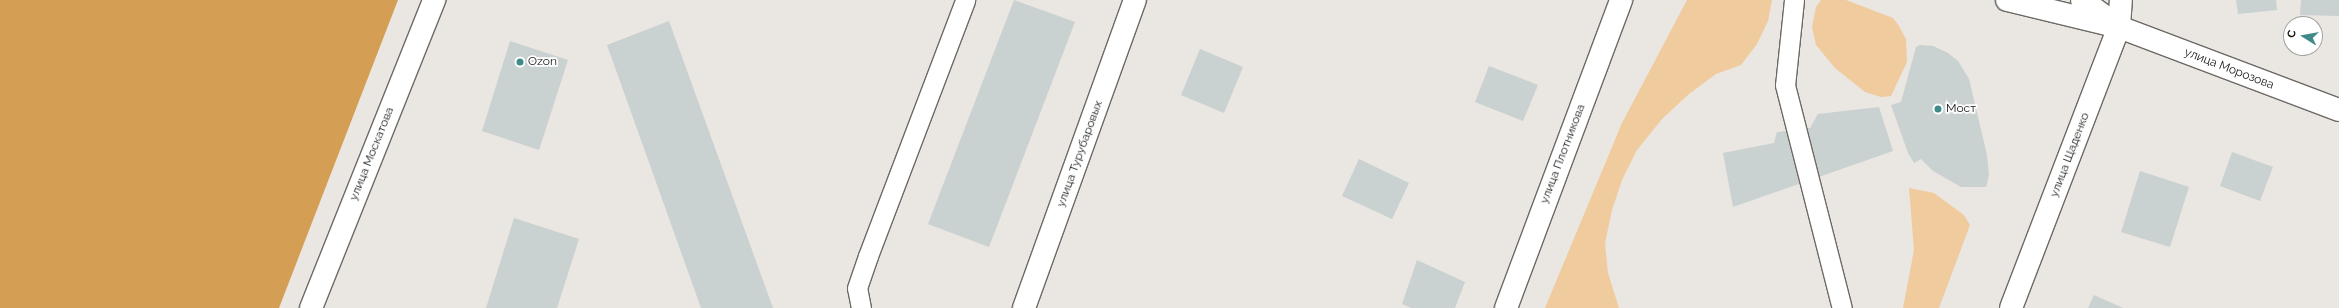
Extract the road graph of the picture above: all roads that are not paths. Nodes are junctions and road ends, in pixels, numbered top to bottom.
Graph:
1 (434, 0) edge
2 (965, 0) edge
3 (1135, 0) edge
4 (1621, 0) edge
5 (1794, 0) edge
6 (2007, 0) edge
7 (2082, 0) edge
8 (2121, 0) edge
9 (2119, 27) junction
10 (2339, 110) edge
11 (311, 308) edge
12 (861, 308) edge
13 (1024, 308) edge
14 (1506, 308) edge
15 (1842, 308) edge
16 (2011, 308) edge

1 - 11 street, улица Москатова
2 - 12 lane
3 - 13 street, улица Турубаровых
4 - 14 street, улица Плотникова
5 - 15 lane
6 - 9 street, улица Морозова
7 - 9 street, улица Морозова
8 - 9 street, улица Щаденко
9 - 10 street, улица Морозова
9 - 16 street, улица Щаденко

